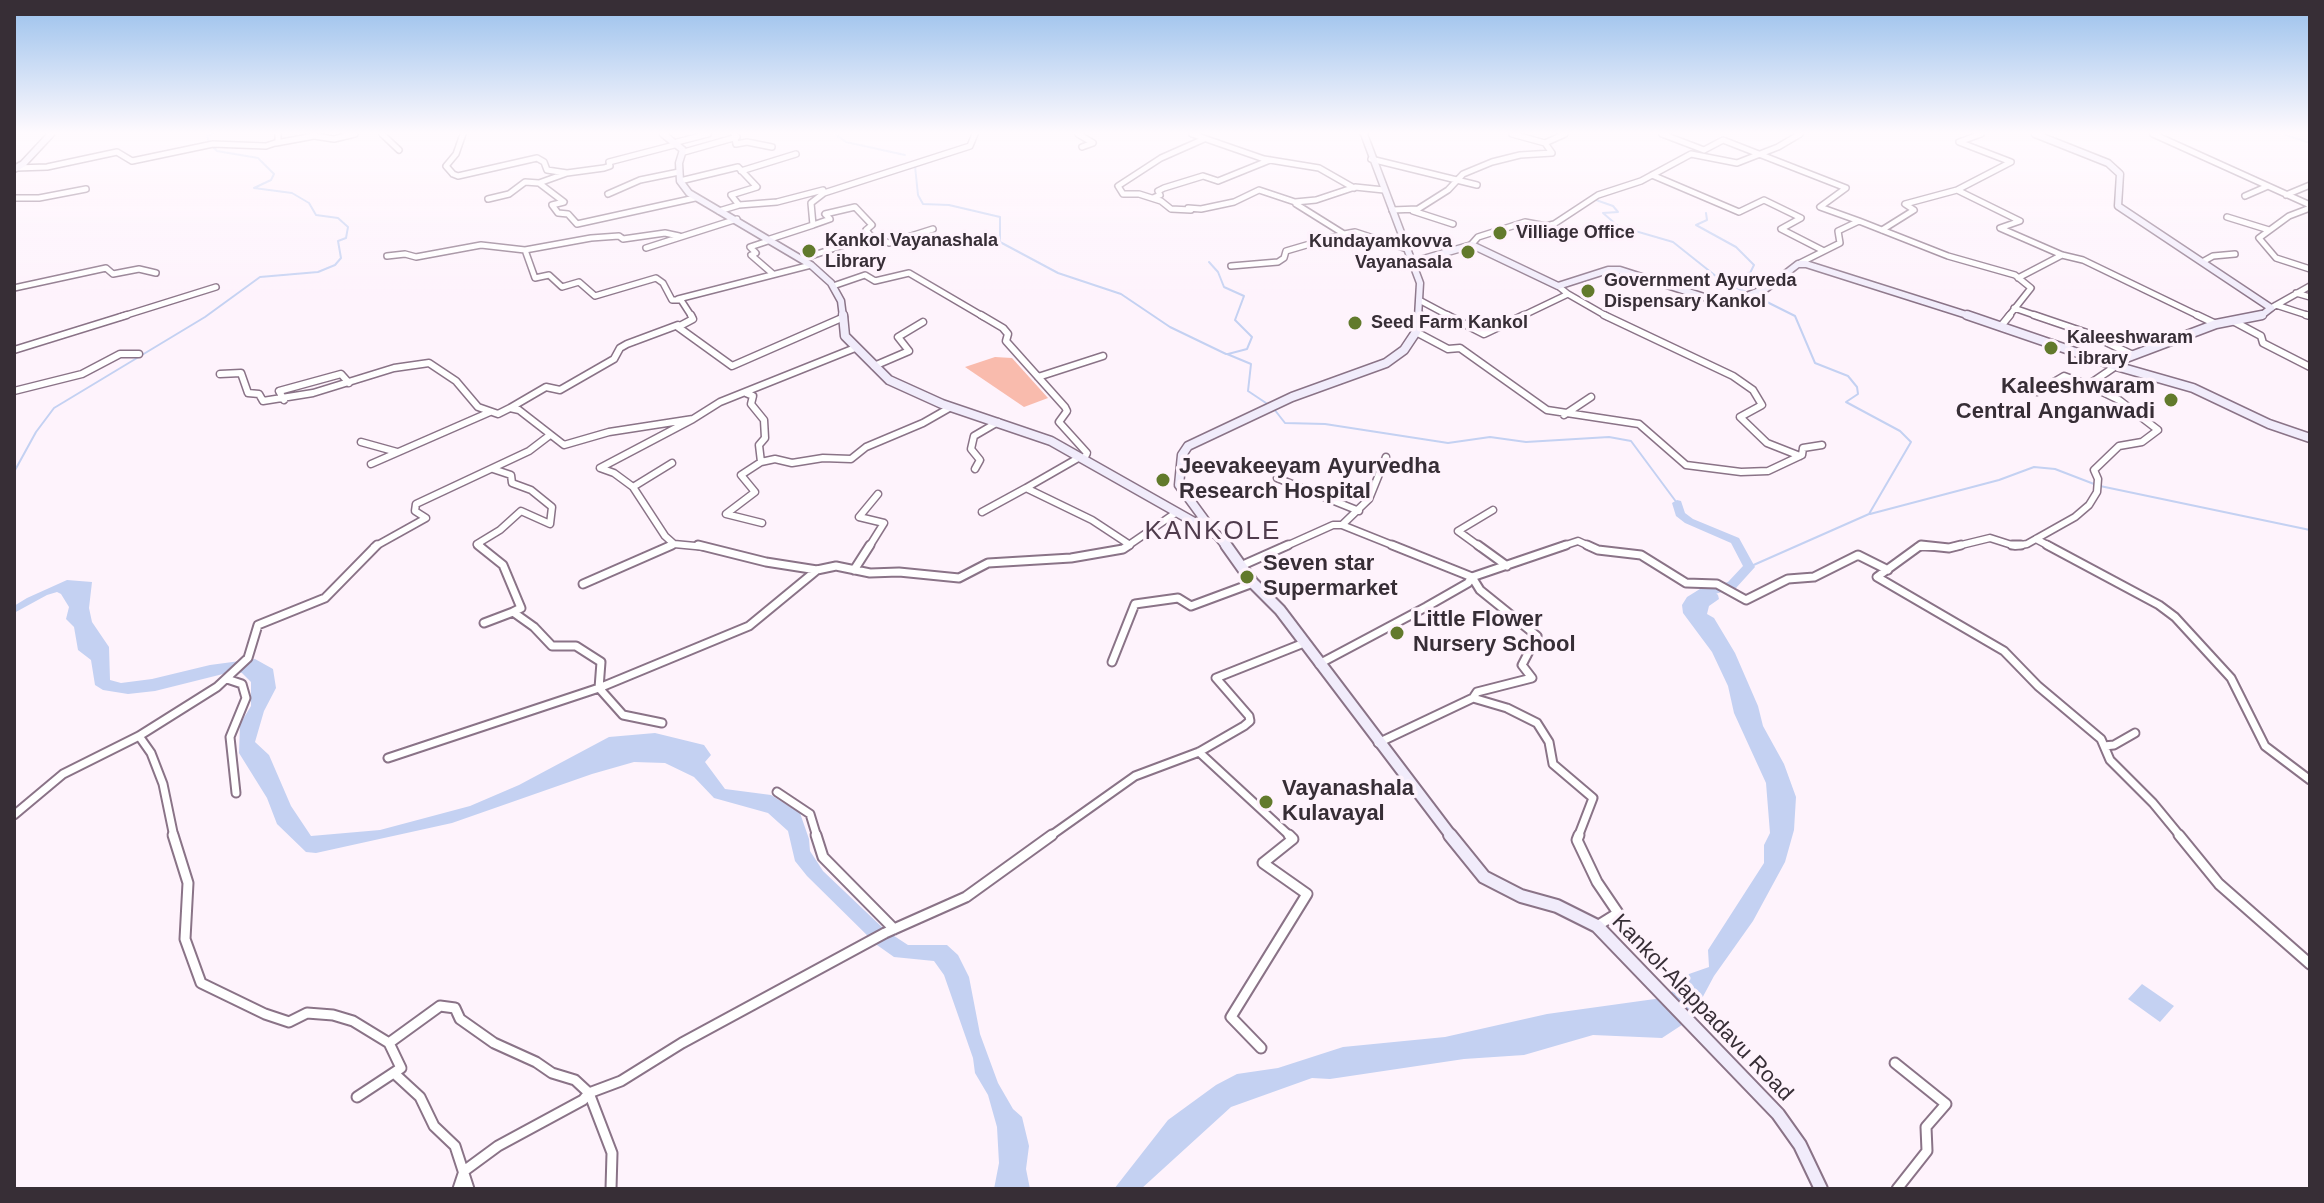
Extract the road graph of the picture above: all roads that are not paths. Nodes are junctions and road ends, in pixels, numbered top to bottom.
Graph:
1 (80, 190) edge
2 (514, 190) edge
3 (548, 190) edge
4 (617, 190) edge
5 (689, 190) edge
6 (747, 190) edge
7 (827, 190) edge
8 (831, 190) edge
9 (1121, 190) edge
10 (1160, 190) edge
11 (1259, 190) edge
12 (1259, 190) edge
13 (1347, 190) edge
14 (1384, 190) edge
15 (1446, 190) edge
16 (1618, 190) edge
17 (1688, 190) edge
18 (1843, 190) edge
19 (1957, 190) joint
20 (2119, 190) edge
21 (2258, 190) edge
22 (2276, 190) edge
23 (2298, 190) edge
24 (608, 194) dead end
25 (2286, 195) junction
26 (2245, 196) dead end
27 (14, 198) edge
28 (695, 198) junction
29 (1153, 198) junction
30 (488, 199) dead end
31 (1295, 202) junction
32 (739, 205) junction
33 (2310, 206) edge
34 (1392, 210) junction
35 (719, 211) junction
36 (1413, 211) junction
37 (2295, 214) junction
38 (2227, 217) dead end
39 (2310, 217) edge
40 (737, 219) junction
41 (1859, 221) junction
42 (1453, 224) dead end
43 (813, 225) junction
44 (933, 229) dead end
45 (1882, 230) junction
46 (2269, 230) junction
47 (1344, 234) junction
48 (679, 236) junction
49 (871, 236) junction
50 (770, 239) junction
51 (1470, 246) junction
52 (646, 248) dead end
53 (1407, 249) junction
54 (525, 250) junction
55 (1822, 250) junction
56 (2235, 254) dead end
57 (2062, 255) junction
58 (387, 256) dead end
59 (802, 259) junction
60 (2204, 261) junction
61 (1413, 262) junction
62 (1798, 264) junction
63 (811, 265) junction
64 (1231, 266) dead end
65 (2310, 269) edge
66 (156, 273) dead end
67 (773, 274) junction
68 (2018, 278) junction
69 (833, 286) junction
70 (1558, 286) junction
71 (2310, 286) edge
72 (216, 287) dead end
73 (14, 288) edge
74 (2296, 293) junction
75 (1568, 294) junction
76 (2310, 297) edge
77 (678, 299) junction
78 (1421, 301) junction
79 (2274, 306) junction
80 (2014, 308) junction
81 (2310, 316) edge
82 (844, 317) junction
83 (2233, 321) junction
84 (923, 322) dead end
85 (2216, 324) junction
86 (678, 325) junction
87 (2001, 326) junction
88 (1416, 332) junction
89 (855, 348) junction
90 (14, 350) edge
91 (139, 354) dead end
92 (2133, 355) junction
93 (1103, 356) dead end
94 (2113, 365) junction
95 (874, 366) junction
96 (2310, 367) edge
97 (220, 374) dead end
98 (1038, 377) junction
99 (349, 383) junction
100 (2088, 385) junction
101 (14, 391) edge
102 (2037, 392) dead end
103 (746, 393) junction
104 (1591, 397) dead end
105 (284, 400) junction
106 (951, 407) junction
107 (510, 408) junction
108 (490, 412) junction
109 (1564, 415) junction
110 (693, 419) junction
111 (998, 422) junction
112 (550, 435) junction
113 (2310, 438) edge
114 (361, 442) dead end
115 (1822, 445) dead end
116 (397, 452) junction
117 (1800, 456) junction
118 (1386, 457) dead end
119 (1082, 458) junction
120 (761, 462) junction
121 (672, 463) dead end
122 (371, 464) dead end
123 (493, 469) junction
124 (975, 469) dead end
125 (1277, 478) dead end
126 (633, 487) junction
127 (1026, 488) junction
128 (878, 494) dead end
129 (1493, 510) dead end
130 (1359, 511) junction
131 (982, 512) dead end
132 (1177, 512) junction
133 (762, 523) dead end
134 (1342, 525) junction
135 (1217, 535) junction
136 (2036, 539) junction
137 (674, 544) junction
138 (1130, 545) junction
139 (1243, 565) junction
140 (1507, 566) junction
141 (817, 570) junction
142 (854, 570) junction
143 (1888, 570) junction
144 (1472, 577) junction
145 (1253, 583) junction
146 (583, 584) dead end
147 (513, 612) junction
148 (484, 623) dead end
149 (1304, 643) junction
150 (1112, 662) dead end
151 (1319, 664) junction
152 (229, 676) junction
153 (599, 688) junction
154 (1473, 698) junction
155 (662, 723) dead end
156 (2135, 733) dead end
157 (139, 736) junction
158 (1378, 743) junction
159 (2104, 746) junction
160 (1199, 752) junction
161 (388, 758) dead end
162 (2310, 780) edge
163 (777, 792) dead end
164 (236, 793) dead end
165 (14, 815) edge
166 (1597, 926) junction
167 (894, 929) junction
168 (2310, 964) edge
169 (389, 1043) junction
170 (1261, 1048) dead end
171 (1895, 1063) dead end
172 (395, 1074) junction
173 (589, 1093) junction
174 (357, 1097) dead end
175 (464, 1171) junction
176 (458, 1189) edge
177 (469, 1189) edge
178 (611, 1189) edge
179 (1821, 1189) edge
180 (1897, 1189) edge

1 - 27 street
2 - 30 street
3 - 28 street
4 - 24 street
5 - 28 main road, Kankol-Alappadavu Road
6 - 32 street
7 - 32 street
8 - 43 street
9 - 29 street
10 - 29 street
11 - 29 street
12 - 31 street
13 - 31 street
14 - 34 main road
15 - 36 street
16 - 51 street
17 - 55 street
18 - 41 street
19 - 45 street
19 - 57 street
20 - 60 main road
21 - 26 street
22 - 25 street
23 - 25 street
25 - 33 street
28 - 35 main road, Kankol-Alappadavu Road
31 - 47 street
32 - 35 street
33 - 37 street
34 - 36 street
34 - 53 main road
35 - 40 main road, Kankol-Alappadavu Road
36 - 42 street
37 - 39 street
37 - 46 street
38 - 46 street
40 - 48 street
40 - 50 main road, Kankol-Alappadavu Road
41 - 45 street
41 - 55 street
43 - 49 street
43 - 50 street
44 - 49 street
45 - 68 street
46 - 65 street
47 - 53 street
47 - 64 street
48 - 52 street
48 - 54 street
49 - 59 street
50 - 59 main road, Kankol-Alappadavu Road
50 - 67 street
51 - 61 main road
51 - 70 main road
53 - 61 main road
54 - 58 street
54 - 77 street
55 - 62 street
56 - 60 street
57 - 68 street
57 - 85 street
59 - 63 main road, Kankol-Alappadavu Road
60 - 79 main road
61 - 78 main road
62 - 70 main road
62 - 87 main road
63 - 67 street
63 - 69 main road, Kankol-Alappadavu Road
66 - 73 street
67 - 77 street
68 - 80 street
69 - 82 main road, Kankol-Alappadavu Road
69 - 98 street
70 - 75 street
71 - 74 street
72 - 90 street
74 - 76 street
74 - 79 street
75 - 78 street
75 - 117 street
77 - 86 street
78 - 88 main road
79 - 81 street
79 - 83 main road
80 - 87 street
80 - 92 street
82 - 86 street
82 - 89 main road, Kankol-Alappadavu Road
83 - 85 main road
83 - 96 street
84 - 95 street
85 - 92 main road
86 - 107 street
87 - 94 main road
88 - 109 street
88 - 135 main road
89 - 95 main road, Kankol-Alappadavu Road
89 - 103 street
91 - 101 street
92 - 94 main road
93 - 98 street
94 - 100 street
94 - 113 main road
95 - 106 main road, Kankol-Alappadavu Road
97 - 105 street
98 - 119 street
99 - 105 street
99 - 105 street
99 - 108 street
100 - 102 street
100 - 136 street
103 - 110 street
103 - 120 street
104 - 109 street
106 - 111 main road, Kankol-Alappadavu Road
106 - 120 street
107 - 108 street
107 - 112 street
108 - 116 street
109 - 117 street
110 - 112 street
110 - 126 street
111 - 119 main road, Kankol-Alappadavu Road
111 - 124 street
112 - 123 street
114 - 116 street
115 - 117 street
116 - 122 street
118 - 130 street
119 - 127 street
119 - 132 main road, Kankol-Alappadavu Road
120 - 133 street
121 - 126 street
123 - 147 street
123 - 152 street
125 - 130 street
126 - 137 street
127 - 131 street
127 - 138 street
128 - 142 street
129 - 140 street
130 - 134 street
132 - 135 main road, Kankol-Alappadavu Road
132 - 138 street
134 - 139 street
134 - 144 street
135 - 139 main road, Kankol-Alappadavu Road
136 - 143 street
136 - 162 street
137 - 141 street
137 - 146 street
138 - 142 street
139 - 145 main road, Kankol-Alappadavu Road
140 - 143 street
140 - 144 street
141 - 142 street
141 - 153 street
143 - 159 street
144 - 151 street
144 - 154 street
145 - 149 main road, Kankol-Alappadavu Road
145 - 150 street
147 - 148 street
147 - 153 street
149 - 151 main road, Kankol-Alappadavu Road
149 - 160 street
151 - 158 main road, Kankol-Alappadavu Road
152 - 157 street
152 - 164 street
153 - 155 street
153 - 161 street
154 - 158 street
154 - 166 street
156 - 159 street
157 - 165 street
157 - 169 street
158 - 166 main road, Kankol-Alappadavu Road
159 - 168 street
160 - 167 street
160 - 170 street
163 - 167 street
166 - 179 main road, Kankol-Alappadavu Road
167 - 173 street
169 - 172 street
169 - 173 street
171 - 180 street
172 - 174 street
172 - 175 street
173 - 175 street
173 - 178 street
175 - 176 street
175 - 177 street

